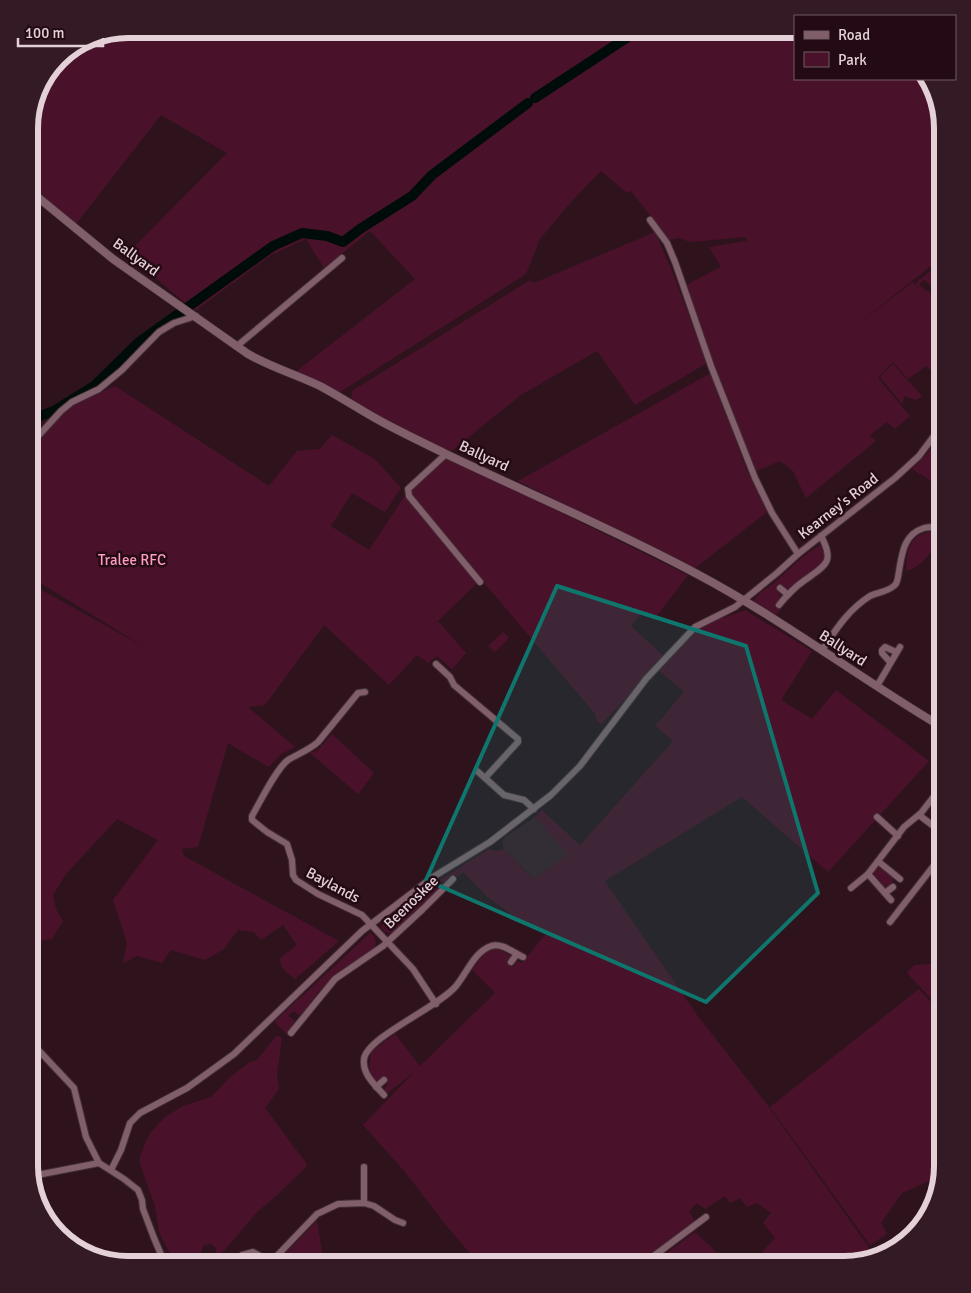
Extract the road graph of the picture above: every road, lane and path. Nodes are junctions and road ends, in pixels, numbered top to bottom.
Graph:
1 (38, 197) edge
2 (650, 220) dead end
3 (342, 258) dead end
4 (193, 314) junction
5 (237, 346) junction
6 (38, 435) edge
7 (934, 436) edge
8 (446, 454) junction
9 (934, 528) edge
10 (821, 536) junction
11 (798, 554) junction
12 (480, 582) dead end
13 (780, 588) dead end
14 (787, 594) junction
15 (743, 600) junction
16 (779, 604) dead end
17 (822, 650) junction
18 (890, 662) junction
19 (436, 664) dead end
20 (877, 686) junction
21 (365, 692) dead end
22 (934, 722) edge
23 (477, 771) dead end
24 (485, 778) junction
25 (934, 796) edge
26 (534, 809) junction
27 (919, 815) junction
28 (877, 818) dead end
29 (934, 826) edge
30 (898, 836) junction
31 (879, 862) junction
32 (934, 865) edge
33 (868, 874) junction
34 (453, 879) dead end
35 (900, 879) dead end
36 (893, 887) dead end
37 (852, 888) dead end
38 (885, 893) junction
39 (891, 900) dead end
40 (890, 922) dead end
41 (371, 924) junction
42 (387, 942) junction
43 (511, 962) dead end
44 (436, 1004) junction
45 (290, 1033) dead end
46 (38, 1050) edge
47 (384, 1080) dead end
48 (376, 1087) junction
49 (384, 1095) dead end
50 (99, 1163) junction
51 (364, 1167) dead end
52 (111, 1170) junction
53 (38, 1175) edge
54 (364, 1203) junction
55 (706, 1217) dead end
56 (403, 1222) dead end
57 (162, 1256) edge
58 (241, 1256) edge
59 (260, 1256) edge
60 (278, 1256) edge
61 (654, 1256) edge

1 - 4 street, Ballyard
2 - 11 street
3 - 5 street
4 - 5 street, Ballyard
4 - 6 street
5 - 8 street, Ballyard
7 - 10 street, Kearney's Road
8 - 12 street
8 - 15 street, Ballyard
9 - 17 street
10 - 11 street, Kearney's Road
10 - 14 street
11 - 15 street, Kearney's Road
13 - 14 street
14 - 16 street
15 - 17 street, Ballyard
15 - 26 street, Kearney's Road
17 - 20 street, Ballyard
18 - 18 street
18 - 20 street
19 - 24 street
20 - 22 street, Ballyard
21 - 41 street, Baylands
23 - 24 street
24 - 26 street
25 - 27 street
26 - 41 street, Kearney's Road
27 - 29 street
27 - 30 street
28 - 30 street
30 - 31 street
31 - 33 street
31 - 35 street
32 - 40 street
33 - 37 street
33 - 38 street
34 - 42 street, Beenoskee
36 - 38 street
38 - 39 street
41 - 42 street, Beenoskee
41 - 52 street, Kearney's Road
42 - 44 street, Beenoskee
42 - 45 street, Beenoskee
43 - 44 street
44 - 48 street
46 - 50 street
47 - 48 street
48 - 49 street
50 - 52 street
50 - 53 street
51 - 54 street
52 - 57 street
54 - 56 street
54 - 60 street
55 - 61 street
58 - 59 street

